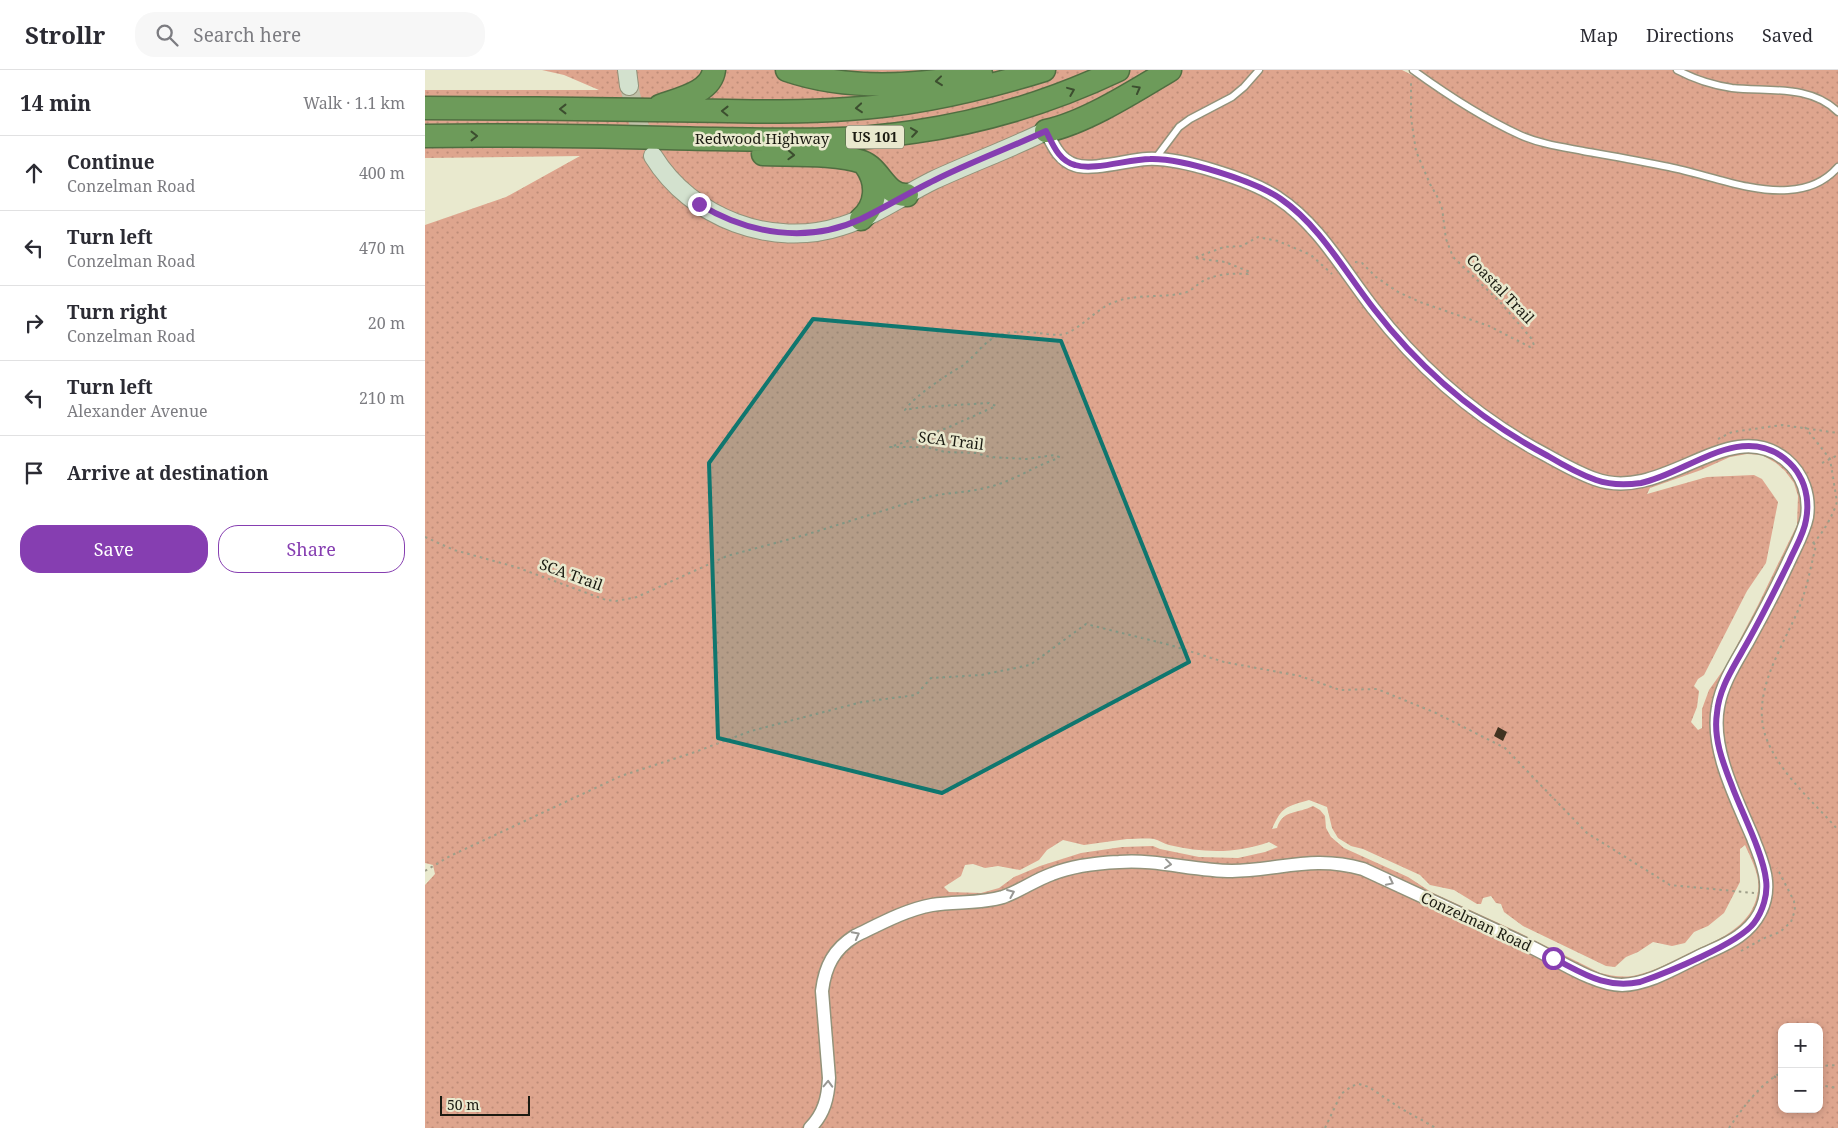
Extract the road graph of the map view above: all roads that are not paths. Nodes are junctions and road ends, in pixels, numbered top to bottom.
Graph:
1 (714, 70) edge
2 (787, 70) edge
3 (804, 70) edge
4 (1004, 70) edge
5 (1044, 70) edge
6 (1118, 70) edge
7 (1170, 70) edge
8 (1259, 70) edge
9 (1677, 70) edge
10 (1412, 73) edge
11 (826, 80) junction
12 (425, 108) edge
13 (652, 110) junction
14 (1838, 112) edge
15 (1046, 131) junction
16 (425, 136) edge
17 (621, 137) junction
18 (653, 156) tunnel mouth
19 (1155, 159) junction
20 (859, 161) junction
21 (1838, 167) edge
22 (907, 195) junction
23 (861, 219) junction
24 (810, 1128) edge

1 - 13 highway
2 - 11 highway
3 - 11 lane
4 -> 11 highway
5 -> 13 highway, Redwood Highway / US 101
17 -> 6 highway, Redwood Highway / US 101
15 -> 7 highway
8 - 19 lane
9 - 14 lane
10 - 21 lane
13 -> 12 highway, Redwood Highway / US 101
15 - 19 street, Conzelman Road
15 - 22 main road
16 -> 17 highway, Redwood Highway / US 101
17 -> 20 highway
18 - 23 main road
24 -> 19 street, Conzelman Road
20 - 22 highway
20 - 23 highway
22 - 23 main road

